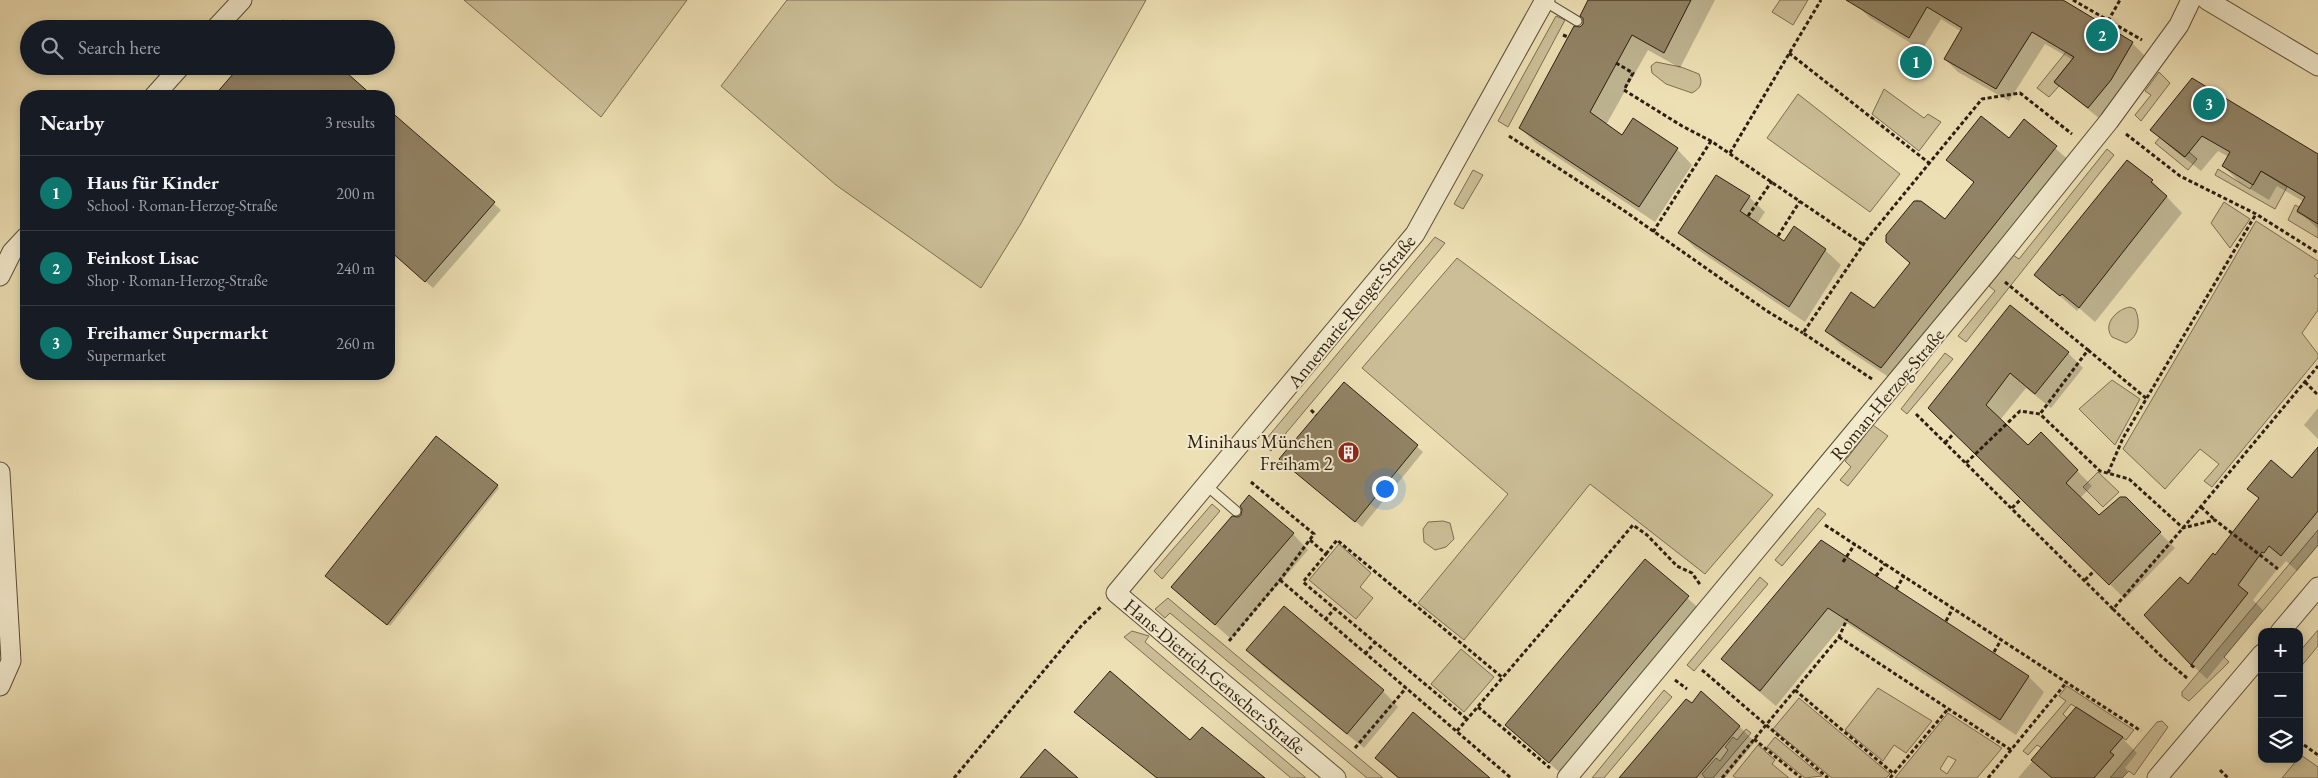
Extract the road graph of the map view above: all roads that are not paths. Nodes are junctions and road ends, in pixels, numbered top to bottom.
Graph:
1 (242, 0) edge
2 (1544, 0) edge
3 (2191, 0) edge
4 (2207, 0) edge
5 (223, 20) edge
6 (1577, 21) dead end
7 (2318, 66) edge
8 (173, 75) edge
9 (159, 90) edge
10 (20, 243) edge
11 (0, 276) edge
12 (0, 472) edge
13 (1207, 486) junction
14 (1236, 511) dead end
15 (2318, 587) edge
16 (1116, 593) joint
17 (2283, 628) edge
18 (2258, 659) edge
19 (0, 686) edge
20 (1560, 774) edge
21 (1336, 778) edge
22 (2157, 778) edge

1 - 5 street
2 - 6 lane
2 - 13 street, Annemarie-Renger-Straße
3 - 20 street, Roman-Herzog-Straße
4 - 7 street
8 - 9 street
10 - 11 street
12 - 19 street
13 - 14 lane
13 - 16 street, Annemarie-Renger-Straße
15 - 17 street
16 - 21 street, Hans-Dietrich-Genscher-Straße
18 - 22 street

